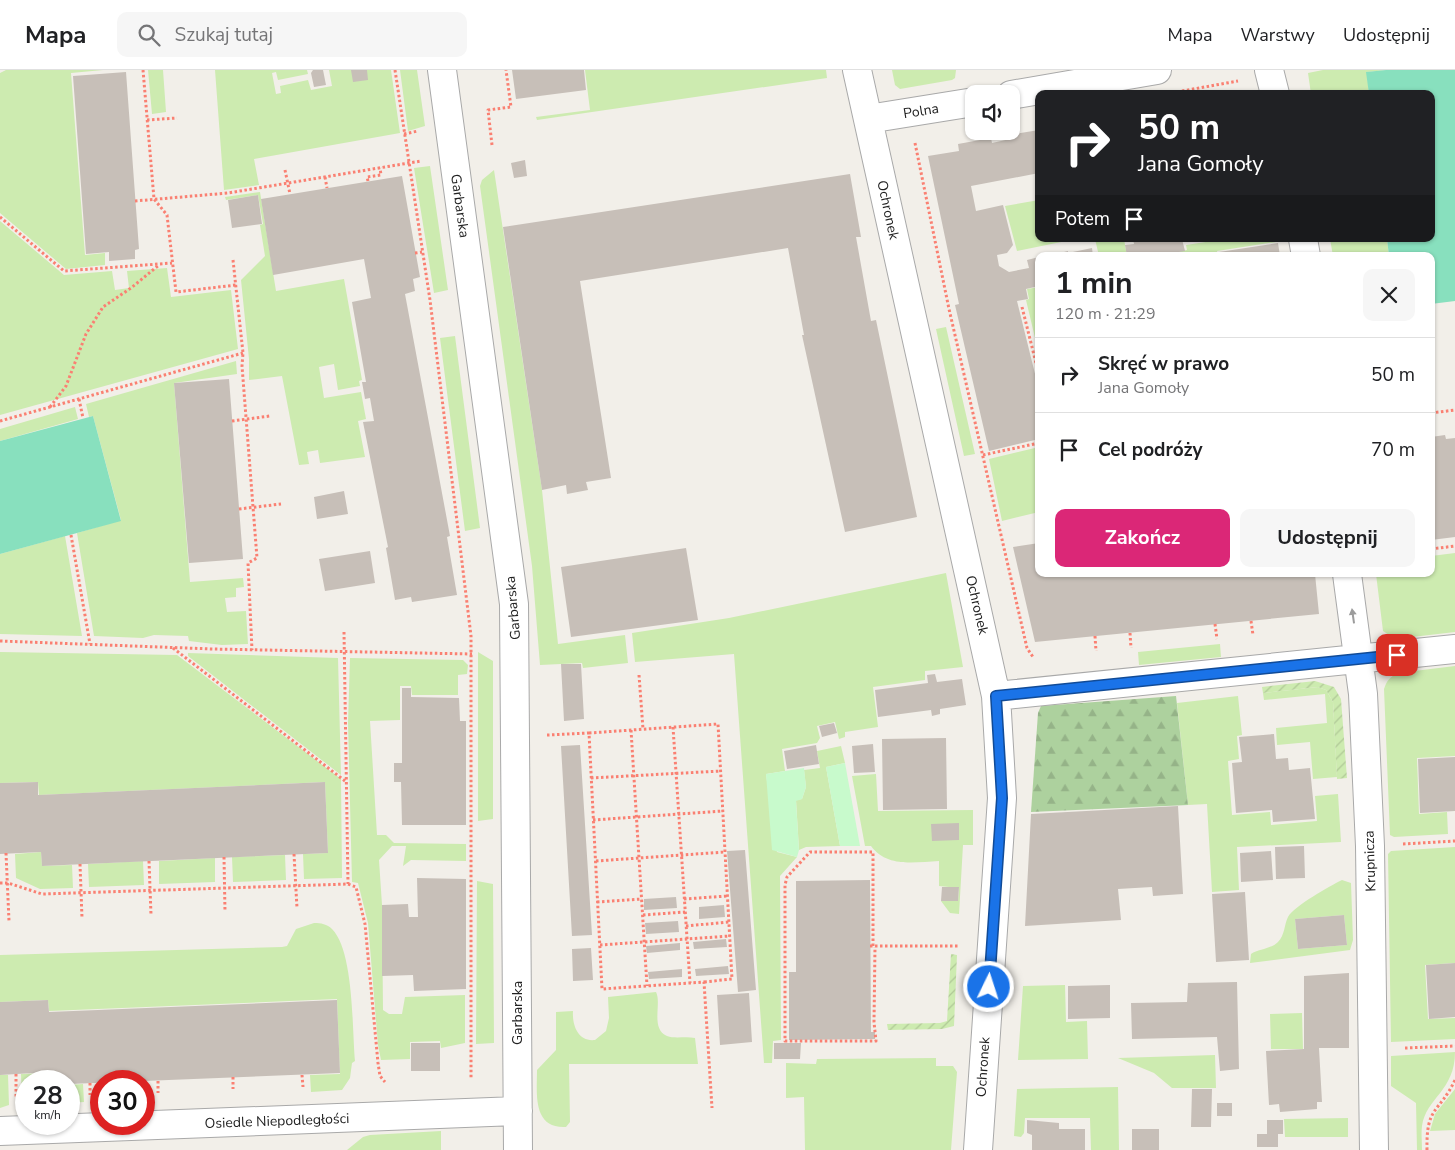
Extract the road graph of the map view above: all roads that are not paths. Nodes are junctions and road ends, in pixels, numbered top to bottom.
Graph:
1 (442, 70) edge
2 (857, 70) edge
3 (1158, 70) edge
4 (1269, 70) edge
5 (1040, 90) edge
6 (1274, 90) edge
7 (1035, 91) edge
8 (1020, 93) edge
9 (965, 103) edge
10 (868, 119) junction
11 (1347, 577) edge
12 (1455, 649) edge
13 (1359, 659) junction
14 (996, 696) junction
15 (518, 1111) junction
16 (0, 1131) edge
17 (33, 1140) edge
18 (518, 1150) edge
19 (978, 1150) edge
20 (1374, 1150) edge

1 - 15 street, Garbarska
2 - 10 street, Ochronek
3 - 5 street
4 - 6 street
7 - 8 street
9 - 10 street, Polna
10 - 14 street, Ochronek
13 -> 11 street, Krupnicza
12 - 13 street
13 - 14 street
13 - 20 street, Krupnicza
14 - 19 street, Ochronek
15 - 17 street, Osiedle Niepodległości
15 - 18 street, Garbarska
16 - 17 street, Osiedle Niepodległości

